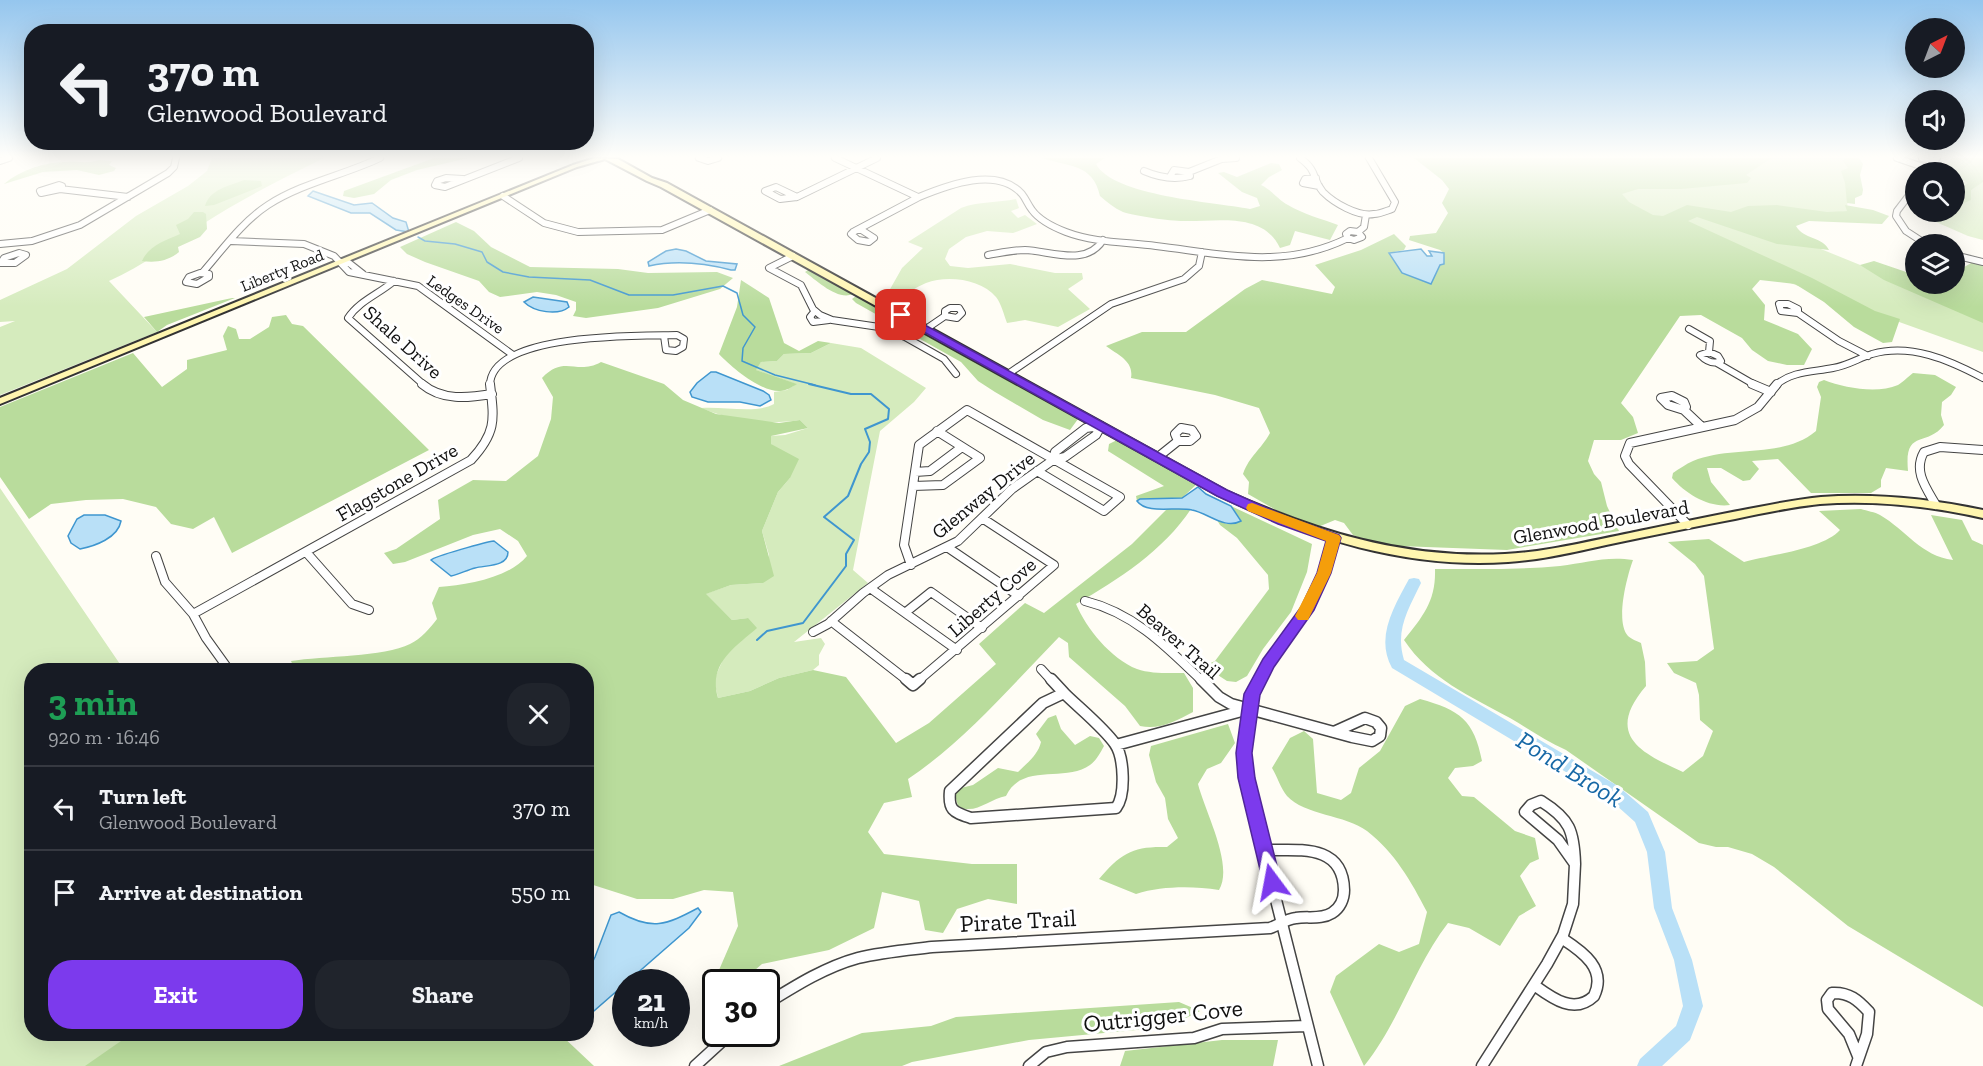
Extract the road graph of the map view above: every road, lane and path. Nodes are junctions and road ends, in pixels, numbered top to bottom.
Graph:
1 (110, 208) edge
2 (266, 208) edge
3 (474, 208) edge
4 (521, 208) edge
5 (706, 208) edge
6 (899, 208) edge
7 (1030, 208) edge
8 (1347, 208) edge
9 (1391, 208) edge
10 (1899, 208) edge
11 (710, 210) junction
12 (1366, 215) junction
13 (860, 229) dead end
14 (1909, 234) edge
15 (1103, 240) junction
16 (231, 241) junction
17 (21, 242) junction
18 (0, 244) edge
19 (1202, 252) junction
20 (16, 254) dead end
21 (988, 255) dead end
22 (794, 256) junction
23 (1965, 258) edge
24 (341, 262) junction
25 (1983, 262) edge
26 (203, 272) dead end
27 (394, 281) junction
28 (1798, 313) dead end
29 (945, 316) dead end
30 (926, 329) junction
31 (1689, 329) dead end
32 (664, 336) dead end
33 (513, 355) junction
34 (1868, 356) junction
35 (956, 374) dead end
36 (1008, 374) junction
37 (1983, 378) edge
38 (1771, 392) junction
39 (492, 394) junction
40 (0, 401) edge
41 (1684, 410) dead end
42 (1101, 426) junction
43 (1702, 427) junction
44 (937, 431) junction
45 (1178, 441) dead end
46 (962, 447) junction
47 (1983, 450) edge
48 (1158, 457) junction
49 (1053, 460) junction
50 (1037, 471) junction
51 (915, 472) junction
52 (913, 486) junction
53 (1936, 505) junction
54 (1983, 514) edge
55 (982, 518) junction
56 (1688, 525) junction
57 (1334, 538) junction
58 (947, 547) junction
59 (306, 552) junction
60 (156, 556) dead end
61 (911, 565) junction
62 (870, 588) junction
63 (1018, 596) junction
64 (1085, 601) dead end
65 (369, 610) dead end
66 (906, 612) junction
67 (193, 614) junction
68 (831, 621) junction
69 (982, 628) junction
70 (813, 632) dead end
71 (957, 650) junction
72 (224, 663) edge
73 (1041, 669) dead end
74 (1064, 693) junction
75 (1250, 709) junction
76 (1334, 732) junction
77 (1116, 745) junction
78 (1265, 850) junction
79 (1575, 864) junction
80 (1283, 923) junction
81 (1563, 939) junction
82 (1534, 985) junction
83 (780, 996) edge
84 (1307, 1026) junction
85 (716, 1047) edge
86 (1857, 1061) edge
87 (695, 1066) edge
88 (1029, 1066) edge
89 (1318, 1066) edge
90 (1482, 1066) edge

1 - 17 street
2 - 16 street
3 - 24 street, Liberty Road
4 - 11 street
5 - 11 street, Glenwood Boulevard
6 - 13 street
7 - 15 street
8 - 12 street
9 - 12 street
10 - 14 street
11 - 22 street, Glenwood Boulevard
12 - 19 street
15 - 19 street
15 - 21 street
16 - 24 street, Ledges Drive
16 - 26 street
17 - 18 street
17 - 20 street
19 - 36 street
22 - 30 street, Glenwood Boulevard
22 - 35 street
23 - 25 street
24 - 27 street, Ledges Drive
24 - 40 street, Liberty Road
27 - 33 street, Ledges Drive
27 - 39 street, Shale Drive
28 - 34 street
29 - 30 street
30 - 36 street, Glenwood Boulevard
31 - 38 street
32 - 33 street, Flagstone Drive
33 - 39 street, Flagstone Drive
34 - 37 street
34 - 38 street
36 - 42 street, Glenwood Boulevard
38 - 43 street
39 - 59 street, Flagstone Drive
41 - 43 street
42 - 48 street, Glenwood Boulevard
42 - 49 street, Glenway Drive
43 - 56 street
44 - 46 street
44 - 49 street
44 - 51 street
45 - 48 street
46 - 51 street
46 - 52 street
47 - 53 street
48 - 57 street, Glenwood Boulevard
49 - 50 street, Glenway Drive
49 - 50 street
50 - 55 street, Glenway Drive
51 - 52 street
52 - 61 street
53 - 54 street, Glenwood Boulevard
53 - 56 street, Glenwood Boulevard
55 - 58 street, Glenway Drive
55 - 63 street, Liberty Cove
56 - 57 street, Glenwood Boulevard
57 - 75 street
58 - 61 street, Glenway Drive
58 - 63 street
59 - 65 street
59 - 67 street, Flagstone Drive
60 - 67 street
61 - 62 street, Glenway Drive
62 - 66 street
62 - 68 street, Glenway Drive
63 - 69 street, Liberty Cove
64 - 75 street, Beaver Trail
66 - 69 street
66 - 71 street
67 - 72 street
68 - 70 street, Glenway Drive
68 - 71 street, Liberty Cove
69 - 71 street, Liberty Cove
73 - 74 street
74 - 77 street
74 - 77 street
75 - 76 street, Beaver Trail
75 - 77 street
75 - 78 street
76 - 76 street, Beaver Trail
78 - 80 street
78 - 80 street, Pirate Trail
79 - 79 street
79 - 81 street
80 - 83 street, Pirate Trail
80 - 84 street
81 - 82 street
81 - 82 street
82 - 90 street
84 - 88 street, Outrigger Cove
84 - 89 street
85 - 87 street
86 - 86 street

